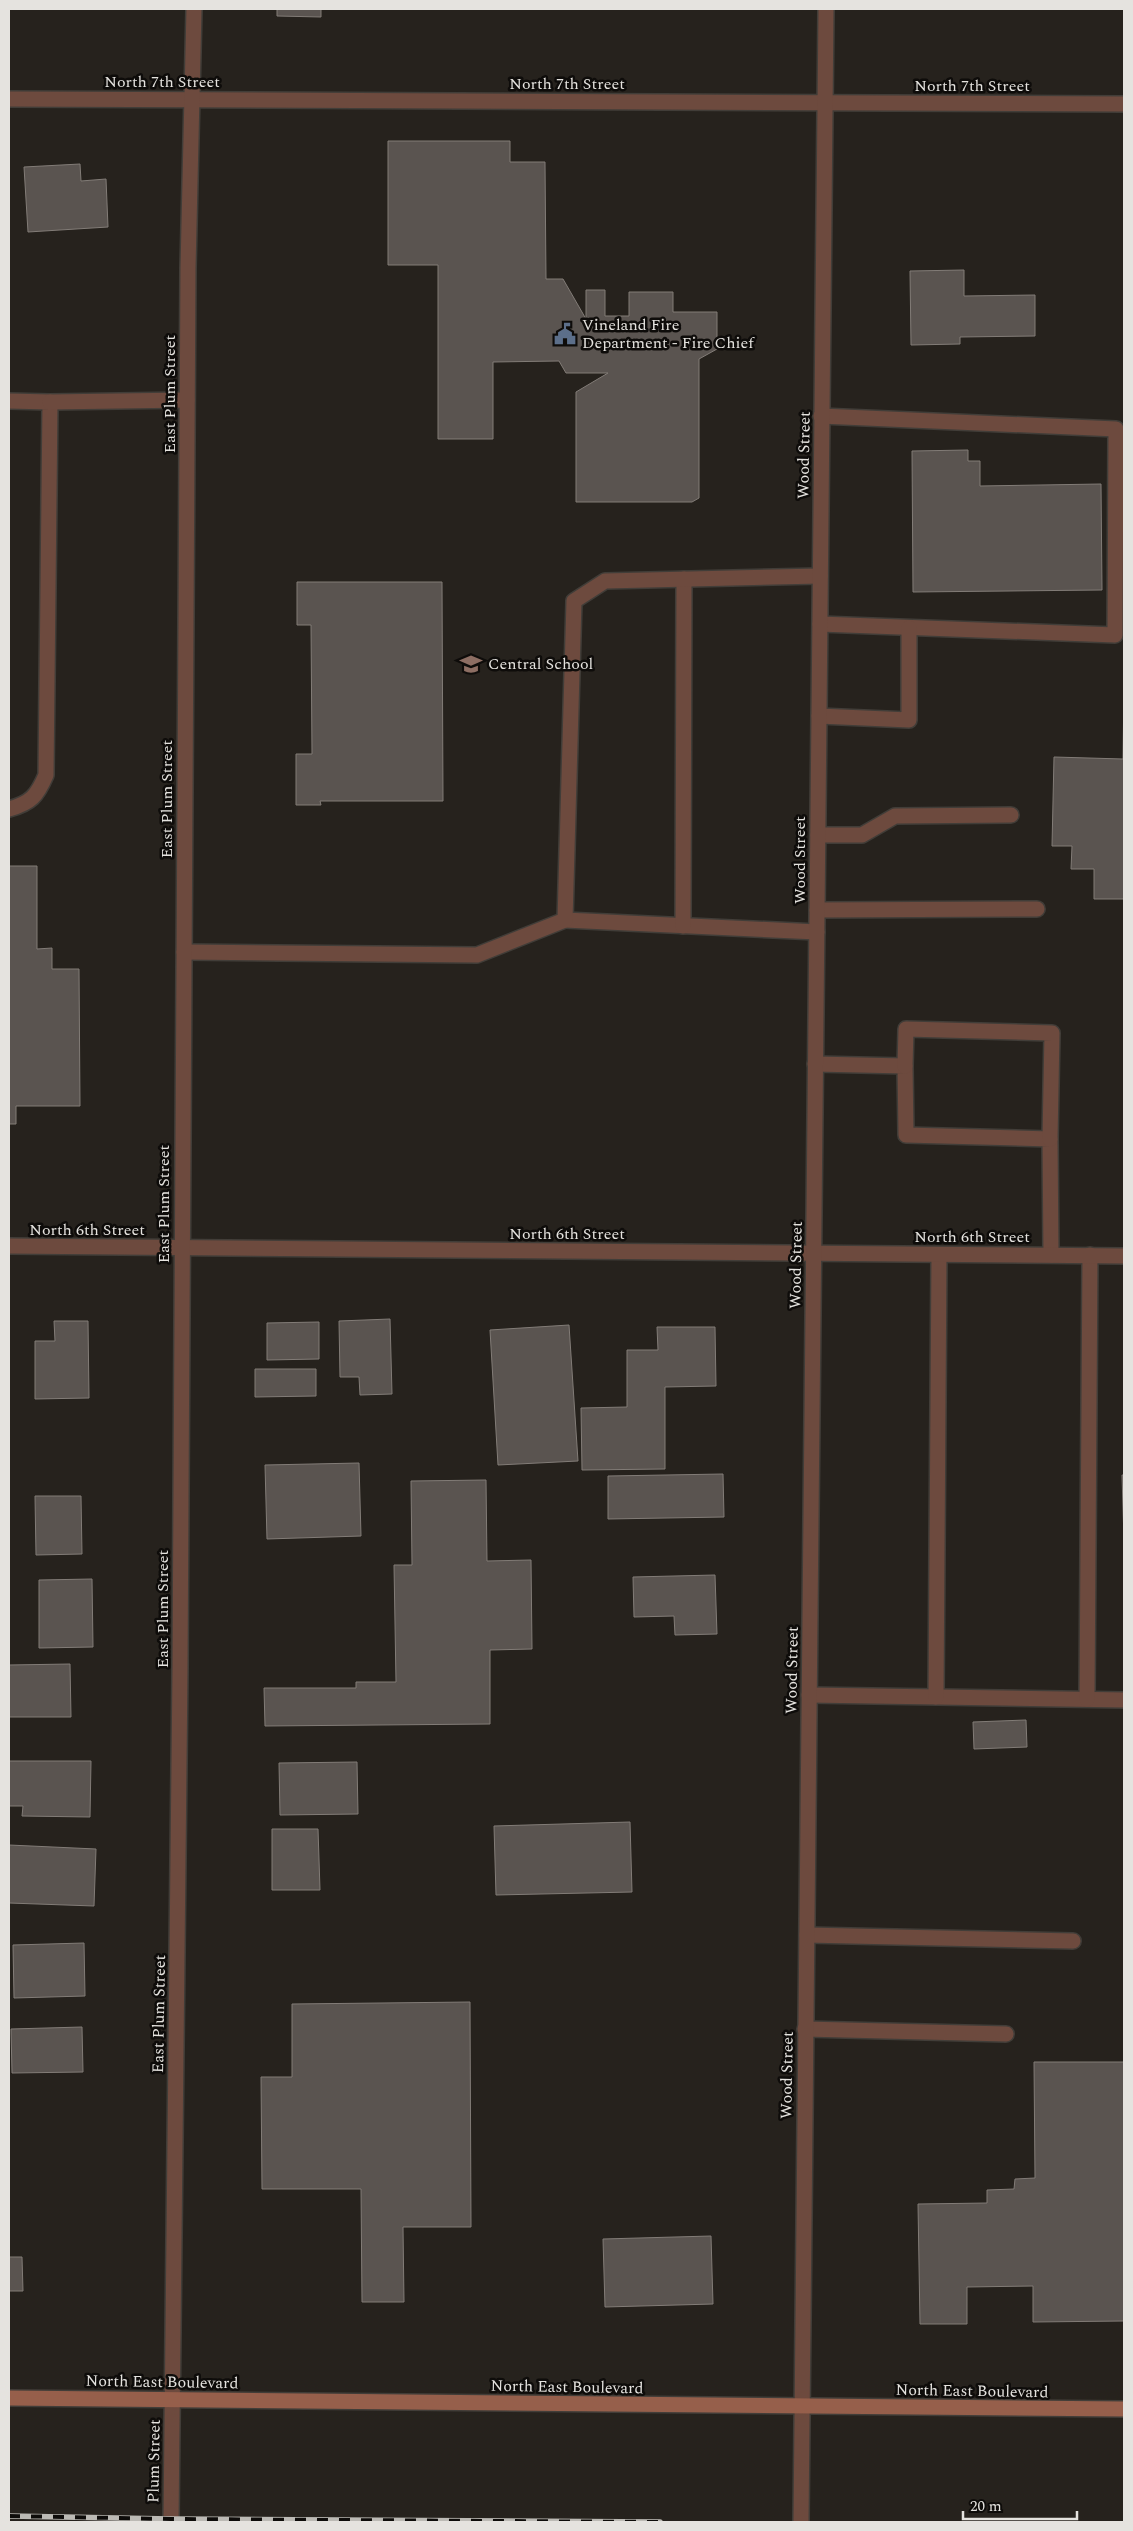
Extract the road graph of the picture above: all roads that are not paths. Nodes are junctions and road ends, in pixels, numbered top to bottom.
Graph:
1 (194, 9) edge
2 (826, 9) edge
3 (9, 99) edge
4 (192, 100) junction
5 (824, 103) junction
6 (1124, 104) edge
7 (187, 400) junction
8 (9, 401) edge
9 (50, 402) junction
10 (822, 416) junction
11 (820, 576) junction
12 (684, 579) junction
13 (820, 624) junction
14 (909, 628) junction
15 (819, 716) junction
16 (9, 809) edge
17 (1011, 815) dead end
18 (818, 835) junction
19 (817, 910) junction
20 (1037, 910) dead end
21 (565, 920) junction
22 (683, 926) junction
23 (817, 932) junction
24 (184, 952) junction
25 (815, 1064) junction
26 (905, 1066) junction
27 (1050, 1138) junction
28 (9, 1246) edge
29 (182, 1248) junction
30 (814, 1253) junction
31 (939, 1255) junction
32 (1050, 1255) junction
33 (1090, 1255) junction
34 (1124, 1256) edge
35 (809, 1696) junction
36 (936, 1697) junction
37 (1087, 1700) junction
38 (1124, 1700) edge
39 (807, 1935) junction
40 (1073, 1941) dead end
41 (805, 2029) junction
42 (1006, 2034) dead end
43 (9, 2398) edge
44 (172, 2400) junction
45 (802, 2406) junction
46 (1124, 2409) edge
47 (171, 2522) edge
48 (801, 2522) edge

1 - 4 street, East Plum Street
2 - 5 street, Wood Street
3 - 4 street, North 7th Street
4 - 5 street, North 7th Street
4 - 7 street, East Plum Street
5 - 6 street, North 7th Street
5 - 10 street, Wood Street
7 - 9 street
7 - 24 street, East Plum Street
8 - 9 street
9 - 16 street
10 - 11 street, Wood Street
10 - 14 street
11 - 12 street
11 - 13 street, Wood Street
12 - 21 street
12 - 22 street
13 - 14 street
13 - 15 street, Wood Street
14 - 15 street
15 - 18 street, Wood Street
17 - 18 street
18 - 19 street, Wood Street
19 - 20 street
19 - 23 street, Wood Street
21 - 22 street
21 - 24 street
22 - 23 street
23 - 25 street, Wood Street
24 - 29 street, East Plum Street
25 - 26 street
25 - 30 street, Wood Street
26 - 27 street
26 - 27 street
27 - 32 street
28 - 29 street, North 6th Street
29 - 30 street, North 6th Street
29 - 44 street, East Plum Street
30 - 31 street, North 6th Street
30 - 35 street, Wood Street
31 - 32 street, North 6th Street
31 - 36 street
32 - 33 street, North 6th Street
33 - 34 street, North 6th Street
33 - 37 street
35 - 36 street
35 - 39 street, Wood Street
36 - 37 street
37 - 38 street
39 - 40 street
39 - 41 street, Wood Street
41 - 42 street
41 - 45 street, Wood Street
43 - 44 main road, North East Boulevard
44 - 45 main road, North East Boulevard
44 - 47 street, Plum Street
45 - 46 main road, North East Boulevard
45 - 48 street, Wood Street

